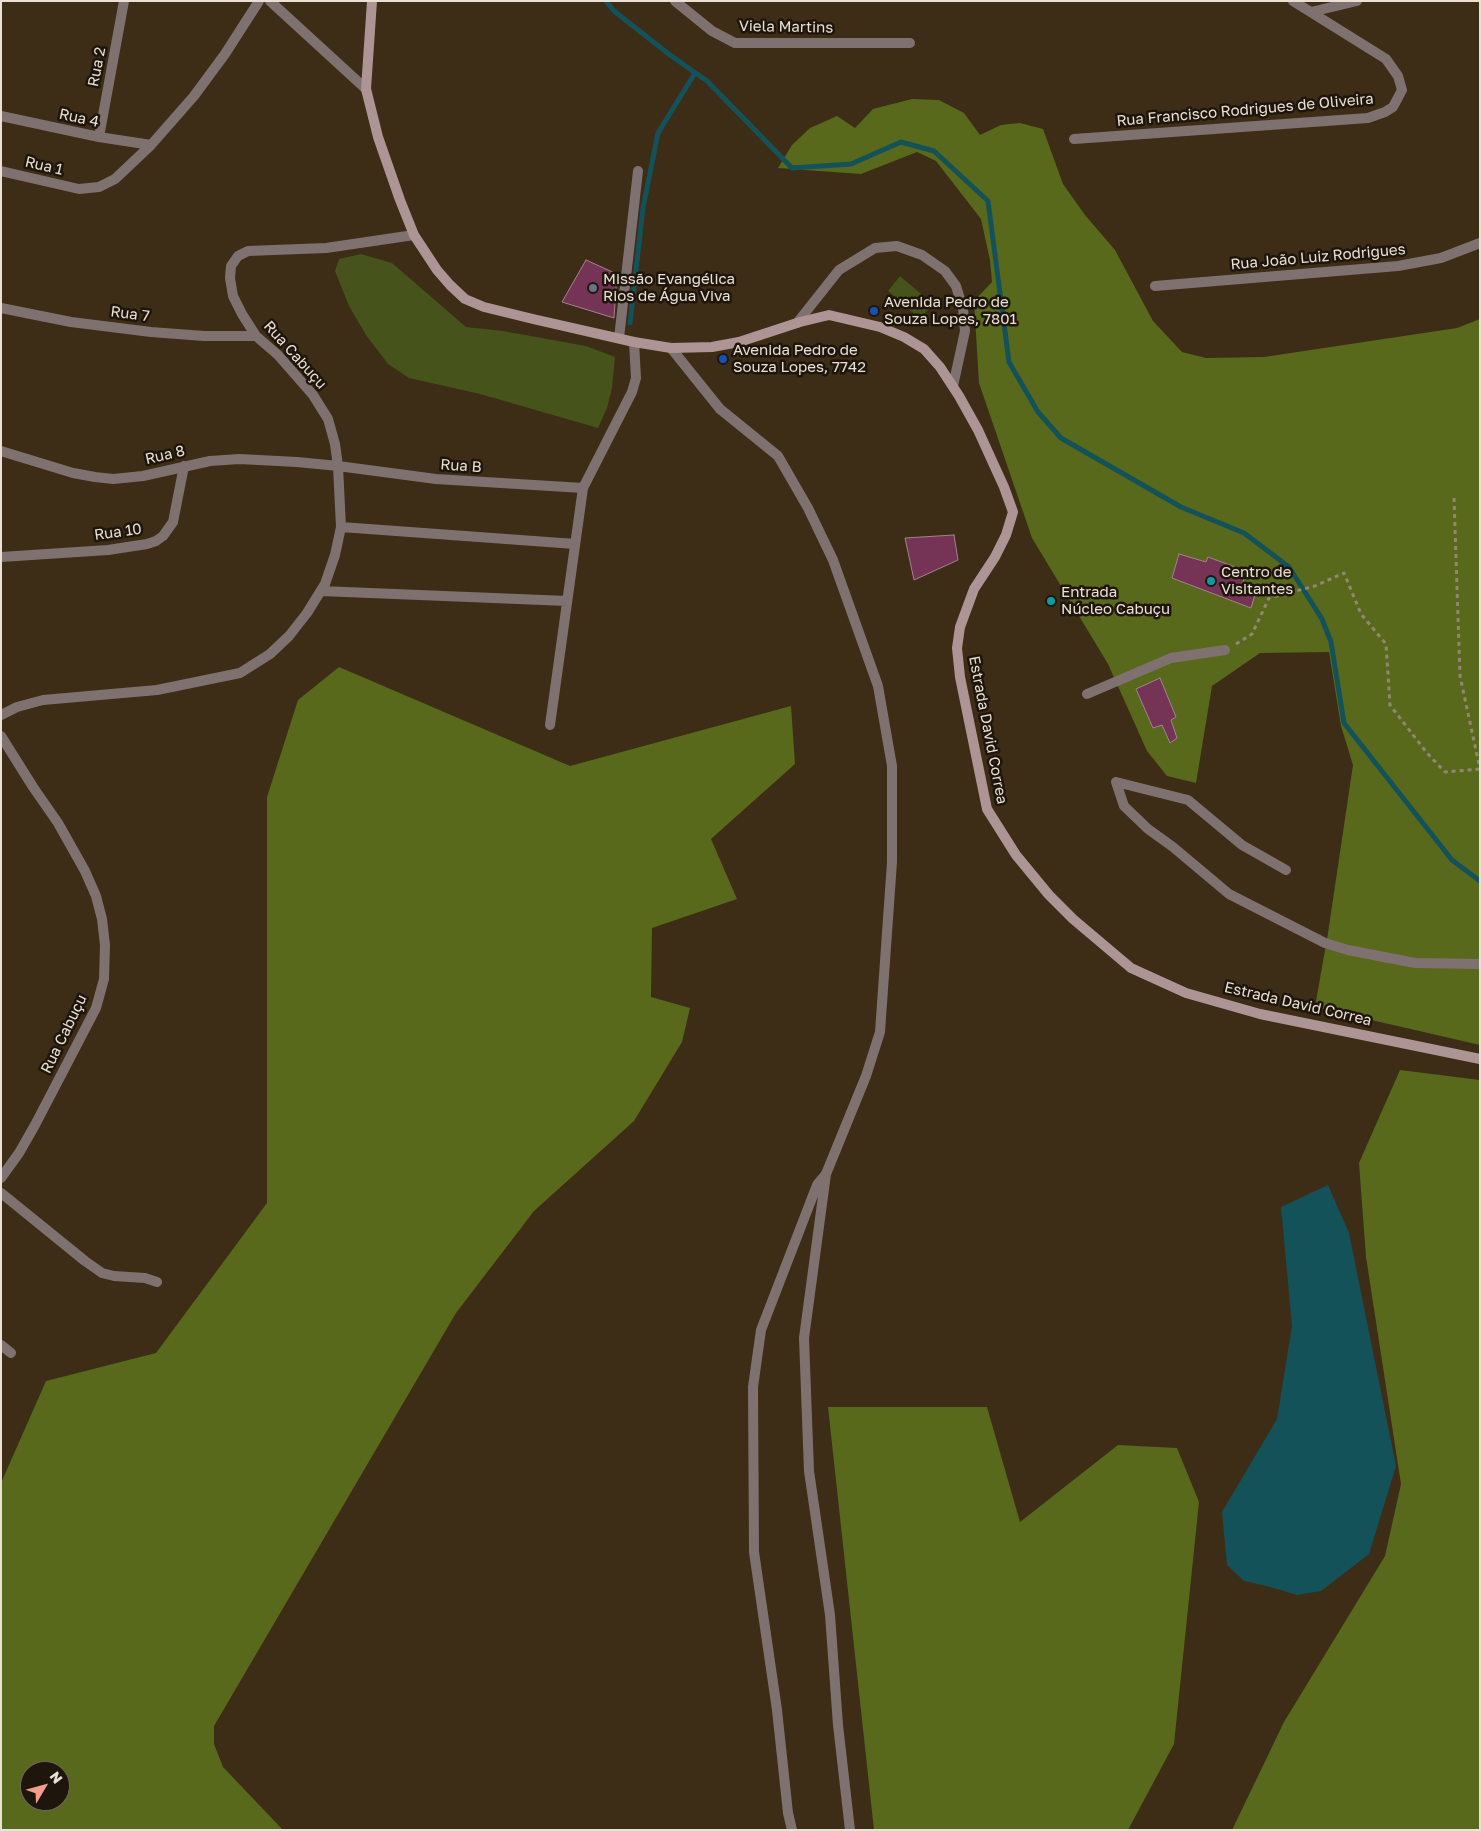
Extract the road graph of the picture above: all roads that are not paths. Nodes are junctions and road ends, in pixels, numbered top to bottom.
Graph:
1 (124, 1) edge
2 (259, 1) edge
3 (270, 1) edge
4 (372, 1) edge
5 (675, 1) edge
6 (1293, 1) edge
7 (1357, 1) edge
8 (1311, 12) junction
9 (910, 43) dead end
10 (366, 89) junction
11 (1, 116) edge
12 (99, 138) junction
13 (1074, 139) dead end
14 (151, 145) junction
15 (1, 171) edge
16 (638, 171) dead end
17 (414, 235) junction
18 (1480, 244) edge
19 (1155, 286) dead end
20 (1, 308) edge
21 (797, 323) junction
22 (256, 336) junction
23 (619, 338) junction
24 (634, 342) junction
25 (671, 348) junction
26 (953, 386) junction
27 (1, 451) edge
28 (184, 466) junction
29 (338, 466) junction
30 (583, 488) junction
31 (341, 527) junction
32 (575, 544) junction
33 (1, 557) edge
34 (321, 590) junction
35 (567, 601) junction
36 (1225, 650) road end
37 (1086, 694) dead end
38 (1, 715) edge
39 (550, 725) dead end
40 (1, 736) edge
41 (1286, 870) dead end
42 (1480, 964) edge
43 (1480, 1059) edge
44 (826, 1174) junction
45 (1, 1178) edge
46 (1, 1193) edge
47 (157, 1282) dead end
48 (1, 1345) edge
49 (11, 1353) dead end
50 (792, 1830) edge
51 (850, 1830) edge

1 - 12 street, Rua 2
2 - 14 street
3 - 10 street
4 - 10 main road
5 - 9 street, Viela Martins
6 - 8 street
7 - 8 street
8 - 13 street, Rua Francisco Rodrigues de Oliveira
10 - 17 main road
11 - 12 street, Rua 4
12 - 14 street, Rua 4
14 - 15 street, Rua 1
16 - 23 street
17 - 22 street, Rua Cabuçu
17 - 23 main road
18 - 19 street, Rua João Luiz Rodrigues
20 - 22 street, Rua 7
21 - 25 main road
21 - 26 main road
21 - 26 street
22 - 29 street, Rua Cabuçu
23 - 24 main road
24 - 25 main road
24 - 30 street
25 - 44 street
26 - 43 main road, Estrada David Correa
27 - 28 street, Rua 8
28 - 29 street, Rua 8
28 - 33 street, Rua 10
29 - 30 street, Rua B
29 - 31 street, Rua Cabuçu
30 - 32 street
31 - 32 street
31 - 34 street, Rua Cabuçu
32 - 35 street
34 - 35 street
34 - 38 street, Rua Cabuçu
35 - 39 street
36 - 37 street
40 - 45 street, Rua Cabuçu
41 - 42 street
44 - 50 street
44 - 51 street
46 - 47 street
48 - 49 street

